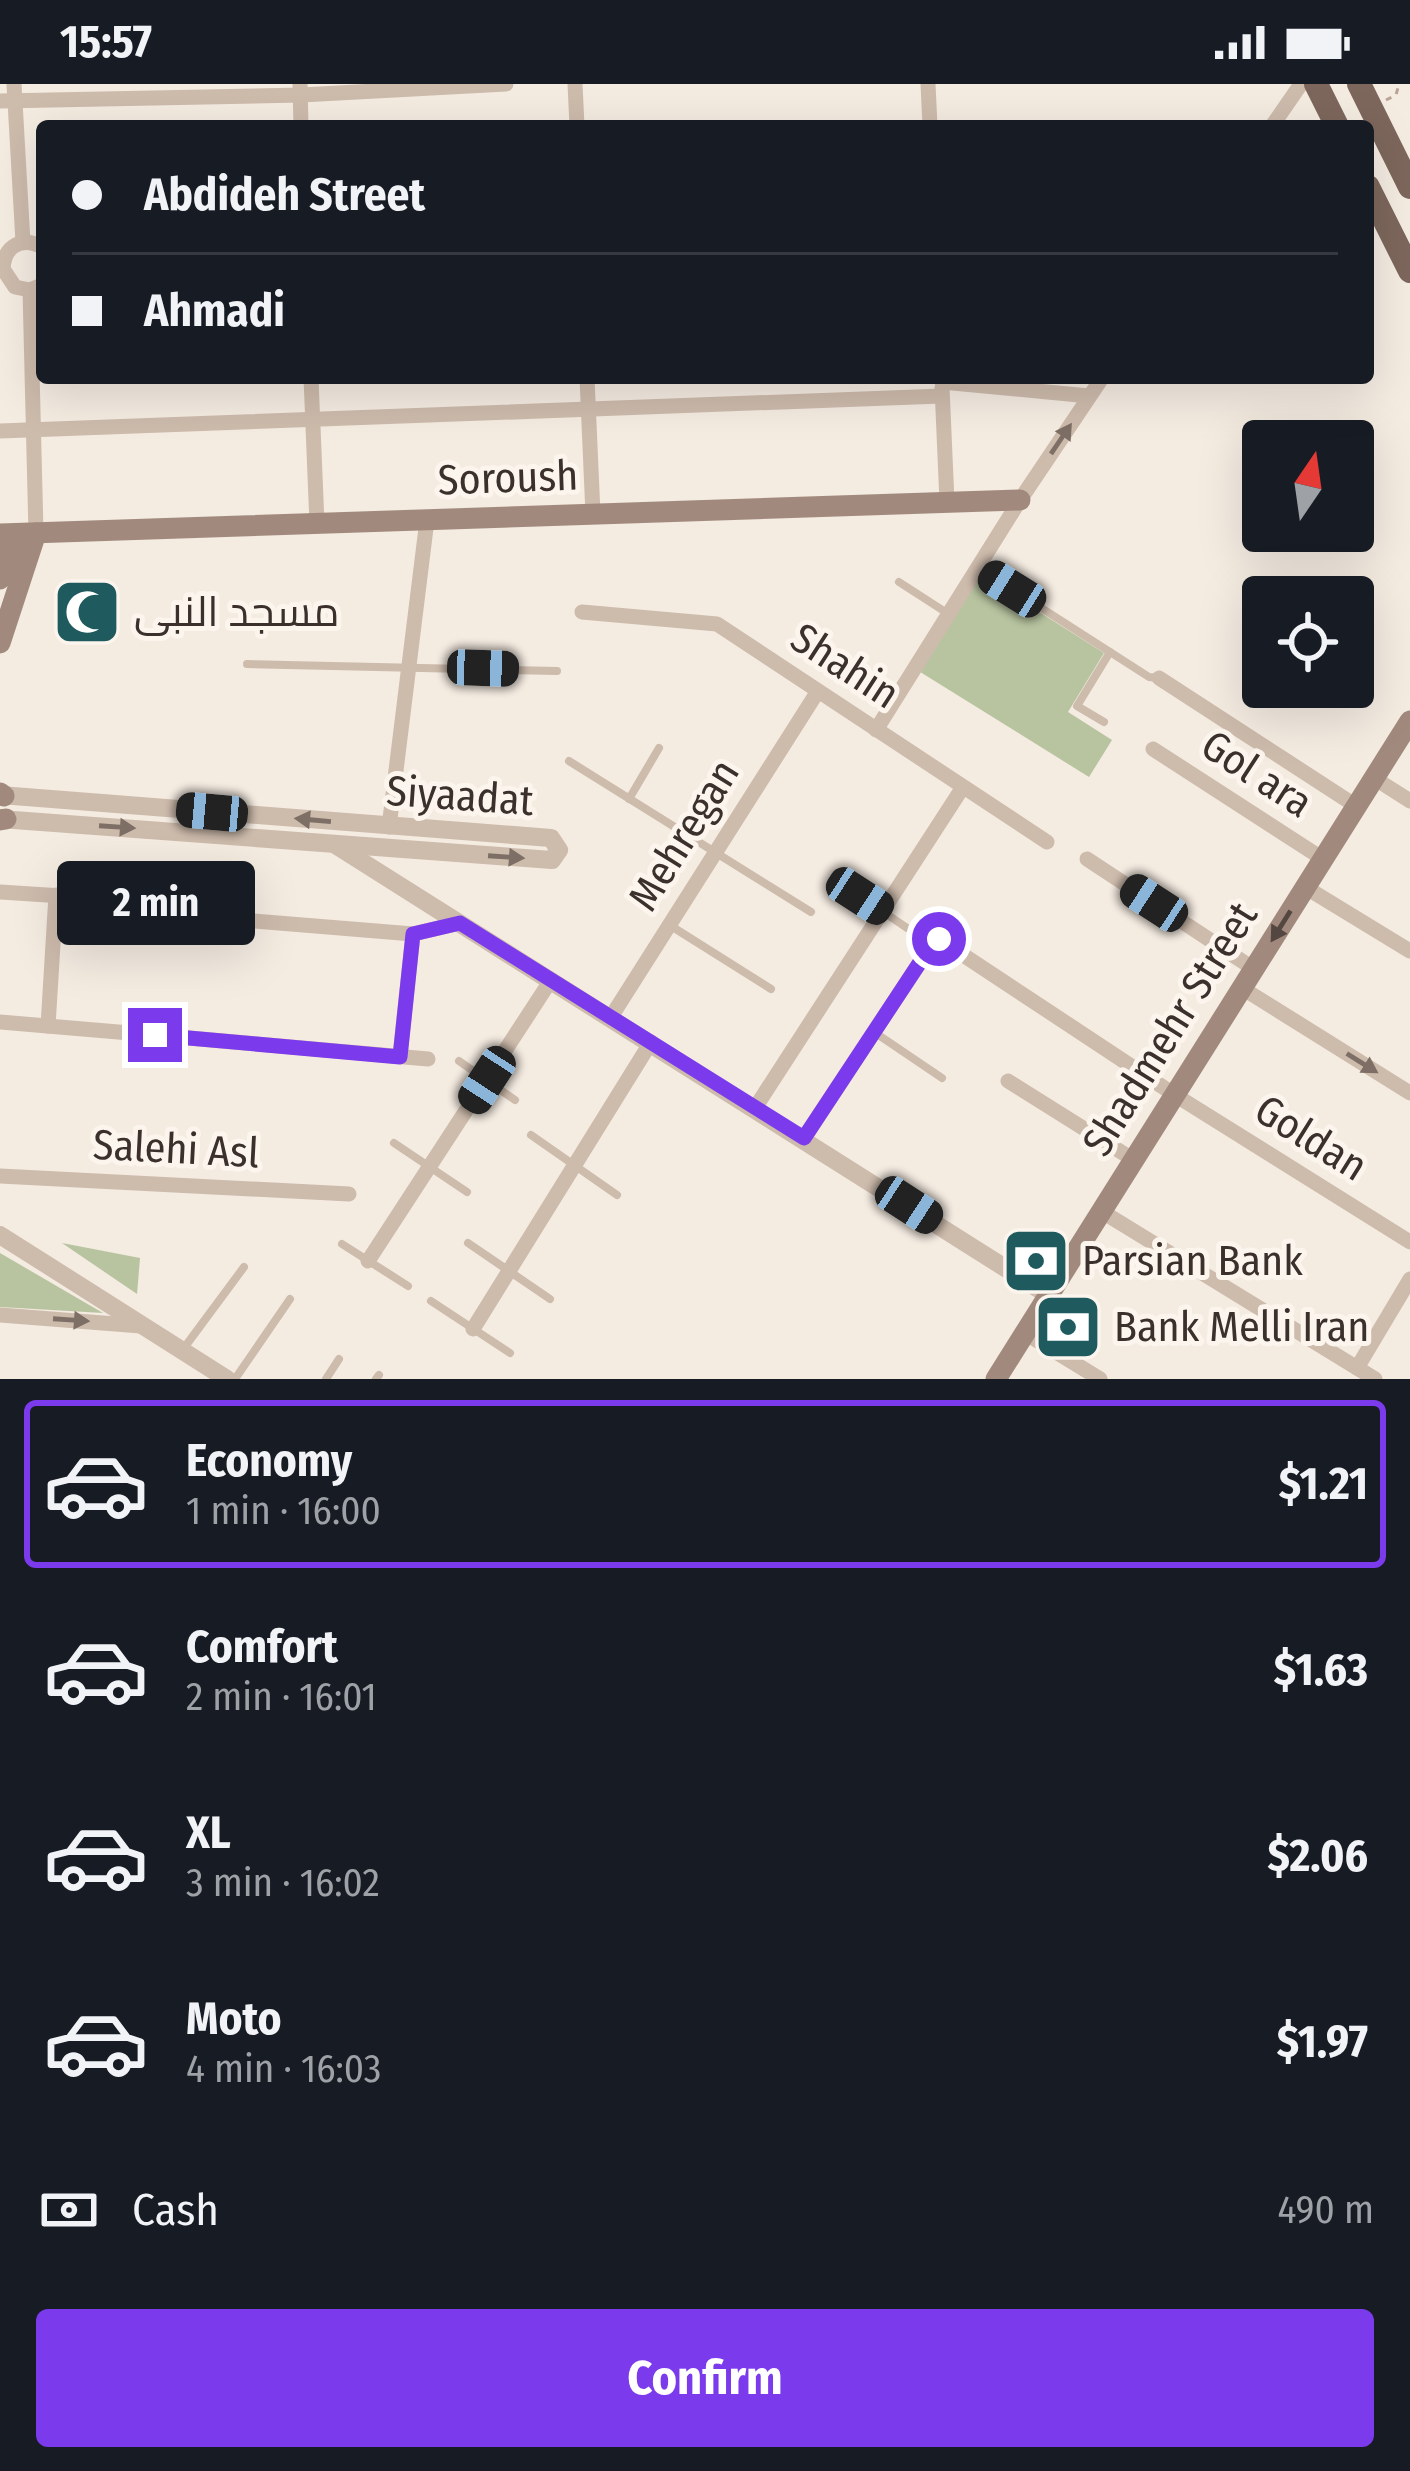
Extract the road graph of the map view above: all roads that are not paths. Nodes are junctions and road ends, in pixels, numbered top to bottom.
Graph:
1 (506, 84) edge
2 (575, 84) edge
3 (928, 84) edge
4 (1301, 84) edge
5 (1316, 84) edge
6 (1360, 84) edge
7 (300, 90) edge
8 (10, 95) edge
9 (302, 120) edge
10 (577, 120) edge
11 (930, 120) edge
12 (1276, 120) edge
13 (1334, 120) edge
14 (1410, 187) edge
15 (1374, 200) edge
16 (23, 242) junction
17 (36, 245) edge
18 (1, 269) edge
19 (1410, 271) edge
20 (36, 288) edge
21 (311, 384) edge
22 (587, 384) edge
23 (1098, 384) edge
24 (942, 385) edge
25 (1089, 396) junction
26 (589, 409) junction
27 (313, 419) junction
28 (33, 429) junction
29 (0, 430) edge
30 (1020, 500) junction
31 (947, 502) junction
32 (593, 514) junction
33 (427, 520) junction
34 (316, 524) junction
35 (17, 534) edge
36 (977, 567) junction
37 (0, 578) edge
38 (899, 582) dead end
39 (582, 612) dead end
40 (949, 614) junction
41 (0, 643) edge
42 (1110, 652) junction
43 (247, 664) dead end
44 (408, 666) junction
45 (557, 671) dead end
46 (1154, 678) joint
47 (818, 691) junction
48 (1410, 721) edge
49 (1104, 722) dead end
50 (876, 730) junction
51 (659, 748) dead end
52 (1153, 749) dead end
53 (568, 761) dead end
54 (1374, 778) junction
55 (962, 787) junction
56 (1, 795) edge
57 (31, 797) junction
58 (628, 799) junction
59 (1410, 801) edge
60 (1356, 806) junction
61 (8, 820) edge
62 (389, 826) junction
63 (1047, 842) dead end
64 (362, 853) junction
65 (716, 853) junction
66 (1088, 859) dead end
67 (1323, 859) junction
68 (1305, 887) junction
69 (0, 892) edge
70 (56, 896) junction
71 (860, 896) dead end
72 (140, 901) dead end
73 (883, 911) junction
74 (811, 912) dead end
75 (158, 913) dead end
76 (460, 923) junction
77 (670, 925) junction
78 (907, 928) dead end
79 (413, 934) junction
80 (1410, 951) edge
81 (1248, 978) junction
82 (551, 980) junction
83 (771, 989) dead end
84 (611, 1018) junction
85 (0, 1022) edge
86 (48, 1026) junction
87 (874, 1032) junction
88 (130, 1033) dead end
89 (155, 1035) dead end
90 (651, 1042) junction
91 (400, 1057) junction
92 (428, 1059) dead end
93 (459, 1061) dead end
94 (942, 1078) dead end
95 (487, 1080) junction
96 (1008, 1081) dead end
97 (1410, 1093) edge
98 (1174, 1095) junction
99 (515, 1100) dead end
100 (755, 1108) junction
101 (531, 1135) dead end
102 (804, 1138) junction
103 (394, 1142) dead end
104 (1134, 1160) junction
105 (574, 1165) junction
106 (430, 1167) junction
107 (0, 1176) edge
108 (467, 1192) dead end
109 (349, 1194) dead end
110 (617, 1195) dead end
111 (1101, 1211) junction
112 (0, 1235) edge
113 (1410, 1242) edge
114 (468, 1243) dead end
115 (342, 1244) dead end
116 (368, 1261) junction
117 (244, 1267) dead end
118 (509, 1271) junction
119 (1410, 1279) edge
120 (408, 1286) dead end
121 (1048, 1295) junction
122 (290, 1299) dead end
123 (550, 1299) dead end
124 (431, 1301) dead end
125 (0, 1315) edge
126 (143, 1326) junction
127 (473, 1329) junction
128 (1024, 1333) junction
129 (182, 1351) junction
130 (510, 1353) dead end
131 (339, 1359) dead end
132 (1357, 1368) junction
133 (231, 1379) edge
134 (326, 1379) edge
135 (996, 1379) edge
136 (1100, 1379) edge
137 (1375, 1379) edge

1 - 7 street
2 - 10 street
3 - 11 street
4 - 12 street
5 - 13 main road
6 - 14 main road
7 - 8 street
7 - 9 street
8 - 16 street
15 - 19 main road
16 - 17 street
16 - 18 street
18 - 20 street
20 - 28 street
21 - 27 street
22 - 26 street
23 - 25 street
24 - 25 street
24 - 26 street
24 - 31 street
30 -> 25 street
26 - 27 street
26 - 32 street
27 - 28 street
27 - 34 street
28 - 29 street
28 - 35 street
30 - 31 main road, Soroush
30 - 36 street
31 - 32 main road, Soroush
32 - 33 main road, Soroush
33 - 34 main road, Soroush
33 - 44 street
34 - 35 main road, Soroush
35 - 37 main road
35 - 41 main road
36 - 40 street
36 - 42 lane
38 - 40 lane
39 - 47 street, Shahin
40 - 50 street
42 - 46 lane
42 - 49 lane
43 - 44 lane
44 - 45 lane
44 - 62 street
46 - 60 street
47 - 50 street, Shahin
47 - 65 street, Mehregan
48 - 54 main road, Shadmehr Street
50 - 55 street, Shahin
51 - 58 lane
52 - 67 street, Gol ara
53 - 58 lane
54 - 59 street
54 - 60 main road, Shadmehr Street
55 - 63 street, Shahin
55 - 73 street
56 - 57 street, Siyaadat
57 - 61 street
62 -> 57 street, Siyaadat
58 - 65 lane
60 - 67 main road, Shadmehr Street
61 -> 64 street, Siyaadat
64 -> 62 street, Siyaadat
64 - 76 street
65 - 74 lane
65 - 77 street, Mehregan
66 - 81 street
67 - 68 main road, Shadmehr Street
68 - 80 street
68 -> 81 main road, Shadmehr Street
69 - 70 street
70 - 72 street
70 - 86 street
71 - 73 lane
73 - 78 lane
73 - 100 street
75 - 79 street
76 - 79 street
76 - 82 street
77 - 83 lane
77 - 84 street, Mehregan
79 - 91 street
81 -> 97 street
81 - 98 main road, Shadmehr Street
82 - 84 street
82 - 95 street
84 - 90 street
85 - 86 street
86 - 88 street
87 - 94 lane
87 - 98 street, Goldan
87 - 102 street
89 - 91 street
90 - 100 street
90 - 105 street
91 - 92 street
93 - 95 lane
95 - 99 lane
95 - 106 street
96 - 104 street
98 - 104 main road, Shadmehr Street
98 - 113 street, Goldan
100 - 102 street
101 - 105 lane
102 - 121 street
103 - 106 lane
104 - 111 main road, Shadmehr Street
105 - 110 lane
105 - 118 street
106 - 108 lane
106 - 116 street
107 - 109 street, Salehi Asl
111 - 121 main road, Shadmehr Street
111 - 132 street
112 - 126 street
114 - 118 lane
115 - 116 lane
116 - 120 lane
117 - 129 lane
118 - 123 lane
118 - 127 street
119 - 132 street
121 - 128 main road, Shadmehr Street
122 - 133 lane
124 - 127 lane
125 -> 126 street
126 - 129 street
127 - 130 lane
128 - 135 main road, Shadmehr Street
128 - 136 street
129 - 133 street
131 - 134 lane
132 - 137 street

